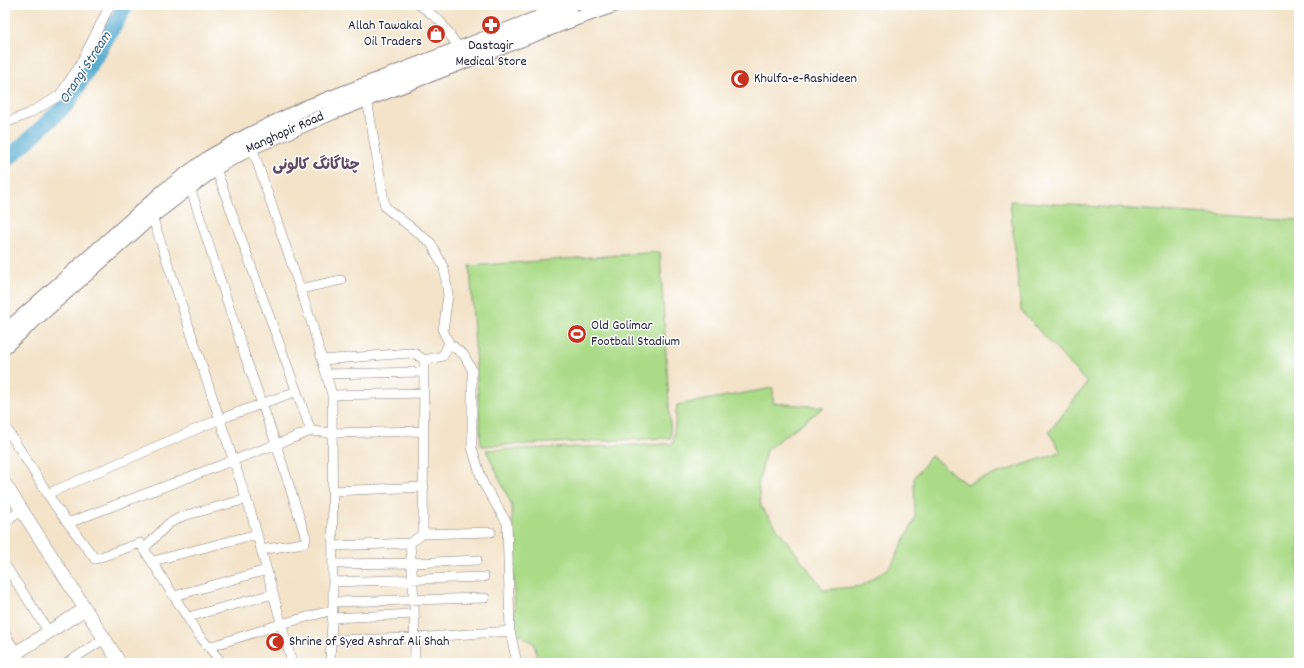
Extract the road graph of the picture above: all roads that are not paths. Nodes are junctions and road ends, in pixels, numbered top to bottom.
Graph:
1 (110, 5) edge
2 (420, 5) edge
3 (572, 5) edge
4 (614, 5) edge
5 (459, 48) junction
6 (367, 100) junction
7 (5, 124) edge
8 (252, 147) junction
9 (216, 169) junction
10 (190, 187) junction
11 (152, 216) junction
12 (341, 280) dead end
13 (300, 289) junction
14 (5, 332) edge
15 (449, 343) junction
16 (5, 346) edge
17 (322, 360) junction
18 (424, 360) junction
19 (424, 372) junction
20 (326, 374) junction
21 (297, 391) junction
22 (424, 392) junction
23 (332, 395) junction
24 (261, 403) junction
25 (220, 419) junction
26 (5, 426) edge
27 (311, 430) junction
28 (424, 431) junction
29 (332, 432) junction
30 (276, 444) junction
31 (234, 459) junction
32 (5, 484) edge
33 (424, 487) junction
34 (332, 492) junction
35 (48, 494) junction
36 (247, 499) junction
37 (22, 509) junction
38 (5, 522) edge
39 (68, 523) junction
40 (491, 532) dead end
41 (257, 534) junction
42 (423, 534) junction
43 (410, 543) junction
44 (333, 546) junction
45 (144, 549) junction
46 (261, 550) junction
47 (477, 560) dead end
48 (153, 561) junction
49 (412, 563) junction
50 (333, 564) junction
51 (5, 565) edge
52 (267, 570) junction
53 (484, 577) dead end
54 (413, 580) junction
55 (333, 582) junction
56 (273, 594) junction
57 (174, 596) junction
58 (485, 598) dead end
59 (414, 600) junction
60 (85, 609) junction
61 (333, 610) junction
62 (414, 614) junction
63 (188, 617) junction
64 (281, 624) junction
65 (510, 631) junction
66 (49, 632) junction
67 (5, 634) edge
68 (415, 638) junction
69 (104, 639) junction
70 (331, 640) junction
71 (209, 647) junction
72 (20, 658) edge
73 (5, 660) edge
74 (68, 663) edge
75 (119, 663) edge
76 (222, 663) edge
77 (292, 663) edge
78 (330, 663) edge
79 (415, 663) edge
80 (517, 663) edge

1 - 7 street
2 - 5 street
3 - 5 main road, Manghopir Road
4 - 6 main road, Manghopir Road
5 - 14 main road, Manghopir Road
6 - 8 main road, Manghopir Road
6 - 15 street
8 - 9 main road, Manghopir Road
8 - 13 street
9 - 10 main road, Manghopir Road
9 - 21 street
10 - 11 main road, Manghopir Road
10 - 24 street
11 - 16 main road, Manghopir Road
11 - 25 street
12 - 13 street
13 - 17 street
15 - 18 street
15 - 65 street
17 - 18 street
17 - 20 street
18 - 19 street
19 - 20 street
19 - 22 street
20 - 23 street
21 - 24 street
21 - 27 street
22 - 23 street
22 - 28 street
23 - 29 street
24 - 25 street
24 - 30 street
25 - 31 street
25 - 35 street
26 - 35 street
27 - 29 street
27 - 30 street
28 - 29 street
28 - 33 street
29 - 34 street
30 - 31 street
30 - 46 street
31 - 36 street
31 - 39 street
32 - 37 street
33 - 34 street
33 - 42 street
34 - 44 street
35 - 39 street
36 - 41 street
36 - 45 street
37 - 38 street
37 - 60 street
39 - 45 street
40 - 42 street
41 - 46 street
41 - 48 street
42 - 43 street
43 - 44 street
43 - 49 street
44 - 50 street
45 - 48 street
46 - 52 street
47 - 49 street
48 - 57 street
49 - 50 street
49 - 54 street
50 - 55 street
51 - 66 street
52 - 56 street
52 - 57 street
53 - 54 street
54 - 55 street
54 - 59 street
55 - 61 street
56 - 63 street
56 - 64 street
57 - 63 street
58 - 59 street
59 - 61 street
59 - 62 street
60 - 66 street
60 - 69 street
61 - 62 street
61 - 64 street
61 - 70 street
62 - 68 street
63 - 71 street
64 - 71 street
64 - 77 street
65 - 68 street
65 - 80 street
66 - 72 street
67 - 72 street
68 - 70 street
68 - 79 street
69 - 74 street
69 - 75 street
70 - 78 street
71 - 76 street
72 - 73 street

